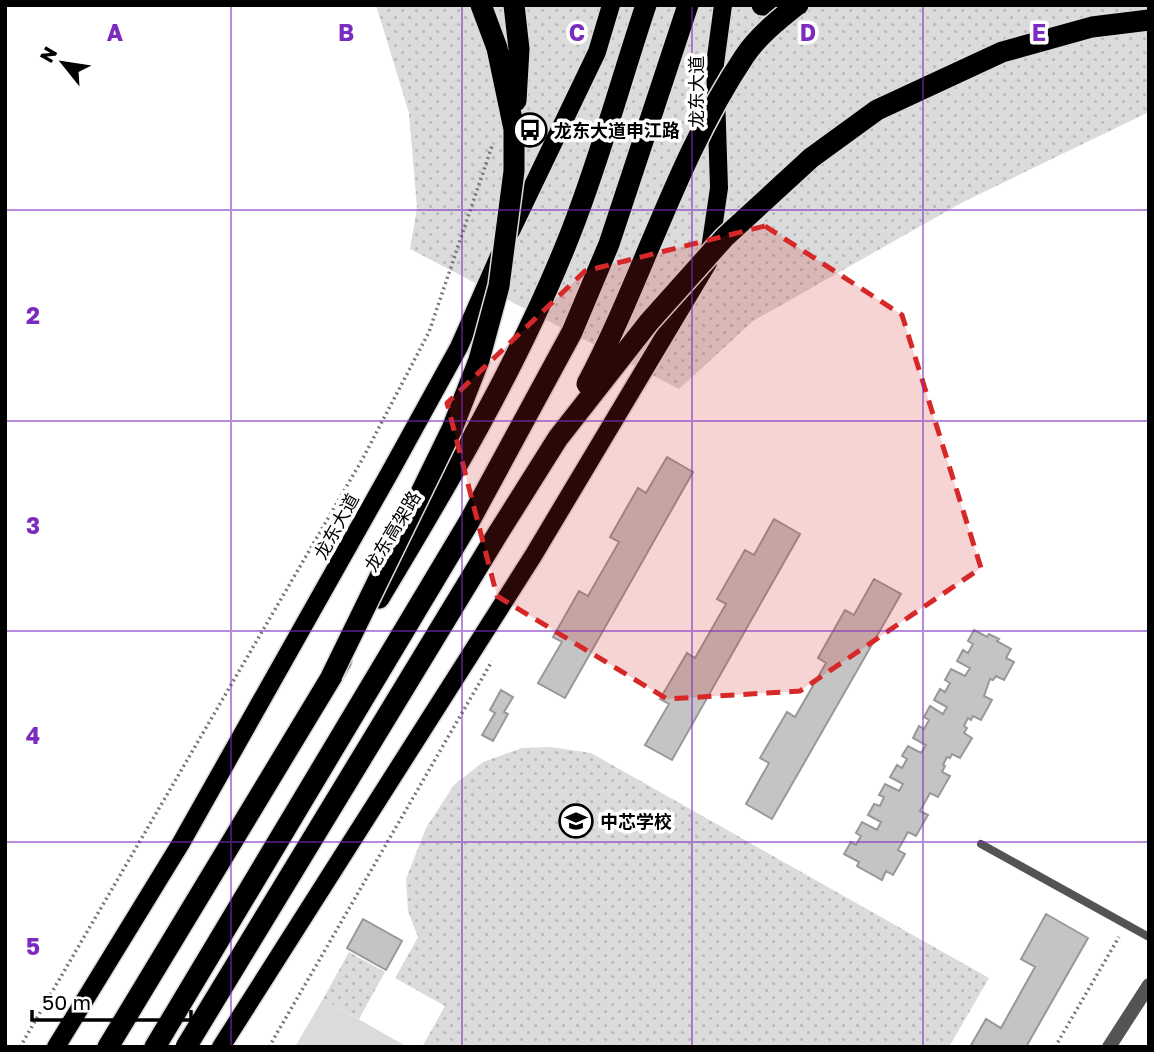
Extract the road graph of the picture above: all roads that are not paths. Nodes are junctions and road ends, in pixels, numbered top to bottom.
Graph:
1 (481, 5) edge
2 (514, 5) edge
3 (611, 5) edge
4 (646, 5) edge
5 (688, 5) edge
6 (723, 5) edge
7 (762, 5) edge
8 (797, 5) edge
9 (1149, 20) edge
10 (514, 129) junction
11 (558, 438) junction
12 (332, 675) junction
13 (981, 844) dead end
14 (1149, 937) edge
15 (1149, 985) edge
16 (56, 1047) edge
17 (108, 1047) edge
18 (155, 1047) edge
19 (186, 1047) edge
20 (221, 1047) edge
21 (1109, 1047) edge

1 - 10 highway, bridge
2 - 10 highway, bridge
3 - 16 main road, 龙东大道
4 - 12 highway, 龙东高架路, bridge
5 - 18 highway
6 - 20 main road, 龙东大道
7 - 8 highway
8 - 11 highway, bridge
9 - 11 highway, bridge
10 - 12 highway, bridge
11 - 19 highway, bridge
12 - 17 highway, 龙东高架路
13 - 14 lane
15 - 21 street

